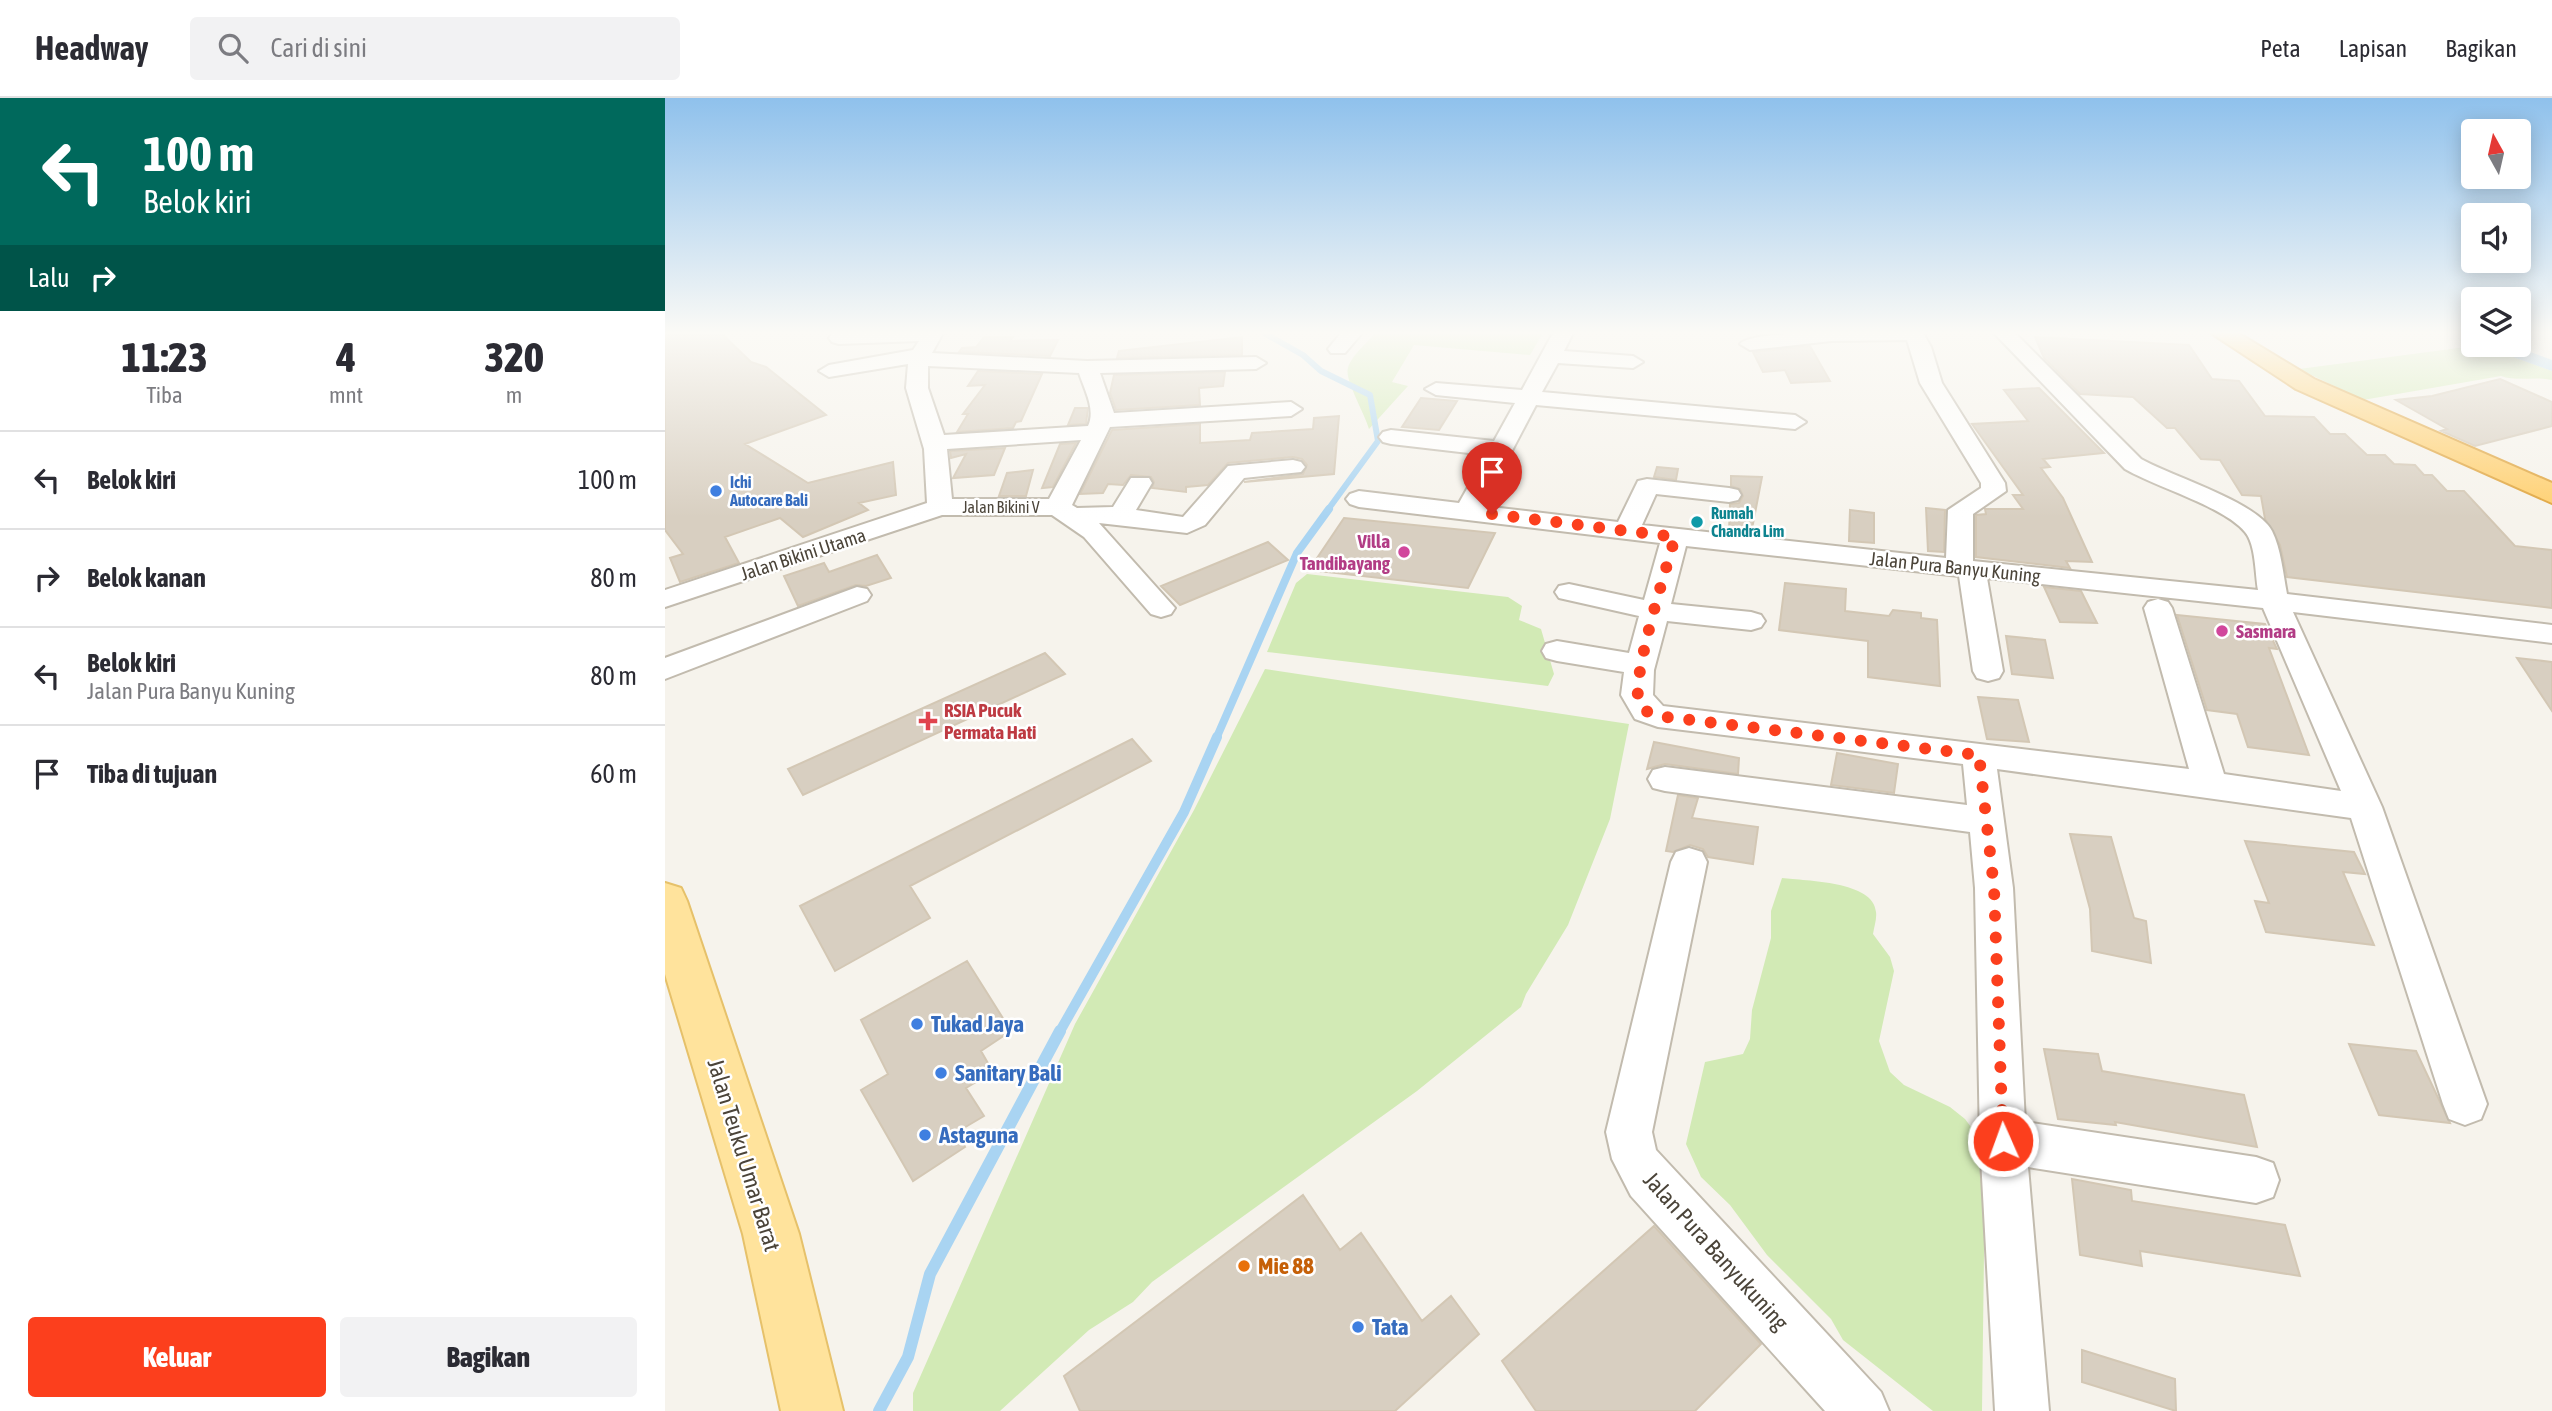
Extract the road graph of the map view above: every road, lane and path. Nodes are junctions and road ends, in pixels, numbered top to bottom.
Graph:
1 (916, 394) edge
2 (1096, 394) edge
3 (1170, 394) edge
4 (1510, 394) edge
5 (1938, 394) edge
6 (2064, 394) edge
7 (2328, 394) edge
8 (1530, 396) junction
9 (1291, 409) dead end
10 (1166, 416) junction
11 (1795, 422) dead end
12 (1099, 426) junction
13 (1391, 437) dead end
14 (935, 443) junction
15 (1500, 449) junction
16 (1293, 467) dead end
17 (1729, 495) dead end
18 (2552, 495) edge
19 (1163, 497) dead end
20 (1131, 498) junction
21 (1359, 499) dead end
22 (940, 507) junction
23 (1066, 511) junction
24 (1468, 511) junction
25 (1627, 530) junction
26 (1675, 537) junction
27 (1966, 569) junction
28 (1569, 592) dead end
29 (857, 595) dead end
30 (665, 599) edge
31 (2274, 600) junction
32 (1161, 608) dead end
33 (2158, 608) dead end
34 (1655, 611) junction
35 (1751, 621) dead end
36 (2552, 634) edge
37 (1557, 651) dead end
38 (1640, 665) junction
39 (665, 669) edge
40 (1988, 671) dead end
41 (1979, 755) junction
42 (1665, 779) dead end
43 (2210, 785) junction
44 (2365, 807) junction
45 (1986, 821) junction
46 (1689, 862) dead end
47 (665, 901) edge
48 (2466, 1104) dead end
49 (2003, 1141) junction
50 (2256, 1180) dead end
51 (812, 1411) edge
52 (1862, 1411) edge
53 (2022, 1411) edge

1 - 14 street, Jalan Bikini V
2 - 12 street
3 - 10 street
4 - 8 street
5 - 27 street
6 - 31 street
7 - 18 highway
8 - 11 street
8 - 15 street
9 - 10 street
10 - 12 street
12 - 14 street
12 - 23 street
13 - 15 street
14 - 22 street, Jalan Bikini V
15 - 24 street
16 - 20 street, Jalan Bikini V
17 - 25 street
19 - 20 street
20 - 23 street, Jalan Bikini V
21 - 24 street, Jalan Pura Banyu Kuning
22 - 23 street, Jalan Bikini V
22 - 30 street, Jalan Bikini Utama
23 - 32 street
24 - 25 street, Jalan Pura Banyu Kuning
25 - 26 street, Jalan Pura Banyu Kuning
26 - 27 street, Jalan Pura Banyu Kuning
26 - 34 street
27 - 31 street, Jalan Pura Banyu Kuning
27 - 40 street
28 - 34 street
29 - 39 street
31 - 36 street, Jalan Pura Banyu Kuning
31 - 44 street
33 - 43 street
34 - 35 street
34 - 38 street
37 - 38 street
38 - 41 street
41 - 43 street
41 - 45 street
42 - 45 street
43 - 44 street
44 - 48 street
45 - 49 street
46 - 52 street, Jalan Pura Banyukuning
47 - 51 main road, Jalan Teuku Umar Barat
49 - 50 street
49 - 53 street

